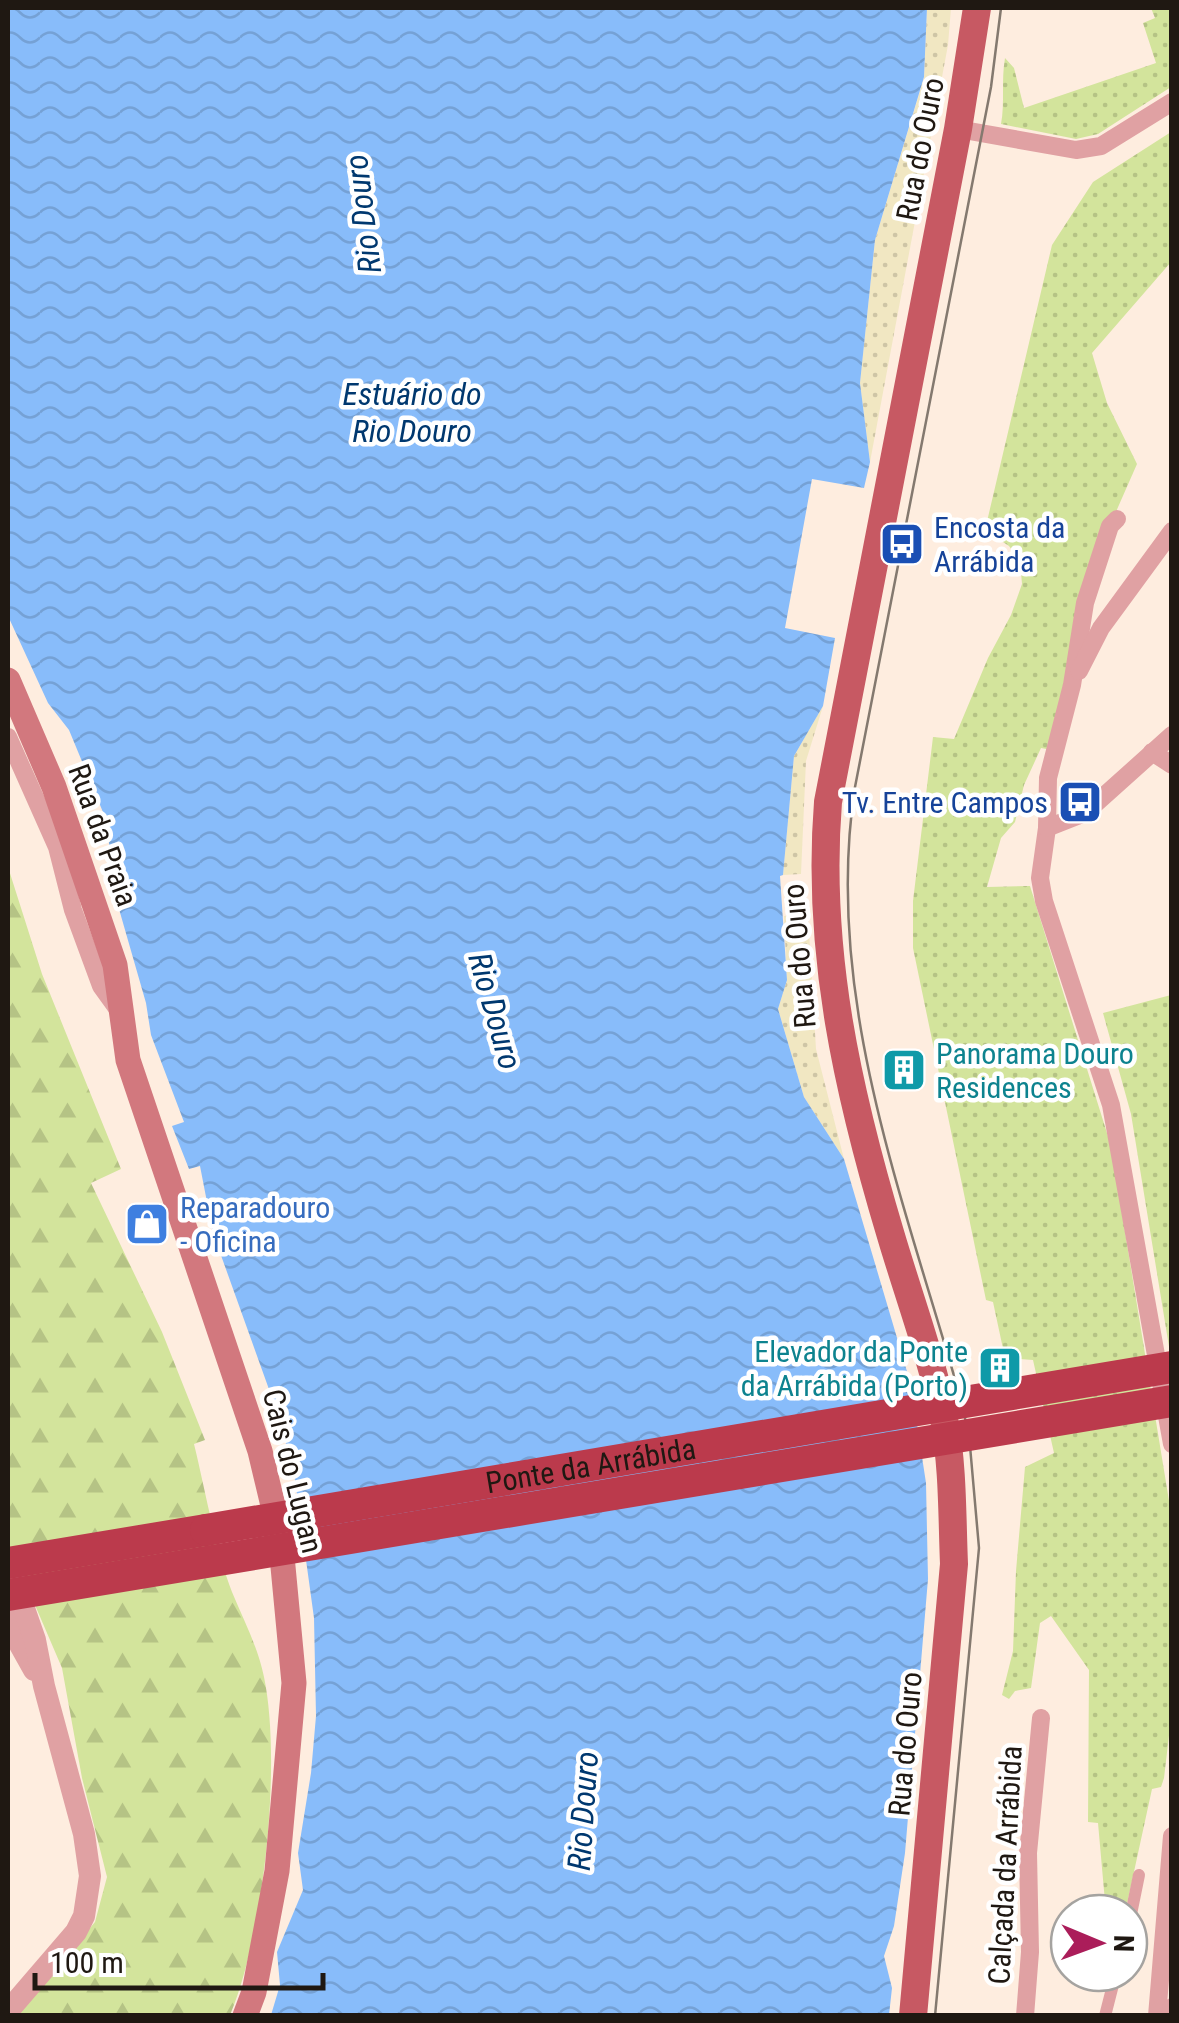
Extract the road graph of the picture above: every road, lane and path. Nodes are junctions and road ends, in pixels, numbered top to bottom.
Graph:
1 (978, 8) edge
2 (1172, 102) edge
3 (958, 129) junction
4 (1118, 519) dead end
5 (1172, 531) edge
6 (8, 680) edge
7 (1072, 685) junction
8 (1172, 735) edge
9 (8, 738) edge
10 (1152, 752) junction
11 (1172, 765) edge
12 (1047, 828) junction
13 (122, 1016) junction
14 (1172, 1366) edge
15 (1172, 1401) edge
16 (1172, 1444) edge
17 (8, 1563) edge
18 (8, 1595) edge
19 (8, 1613) edge
20 (44, 1686) junction
21 (1041, 1718) dead end
22 (1172, 1836) edge
23 (1140, 1875) dead end
24 (1136, 1893) edge
25 (1172, 2007) edge
26 (8, 2011) edge
27 (245, 2016) edge
28 (912, 2016) edge
29 (1025, 2016) edge
30 (1156, 2016) edge
31 (1170, 2016) edge

1 - 3 main road, Rua do Ouro
2 - 3 street
3 - 28 main road, Rua do Ouro
4 - 7 street
5 - 7 street
6 - 13 main road, Rua da Praia
7 - 12 street
8 - 10 street
9 - 13 street
10 - 11 street
10 - 12 street
12 - 16 street
13 - 27 main road, Cais do Lugan
14 - 17 highway, Ponte da Arrábida, bridge
15 - 18 highway, Ponte da Arrábida, bridge
17 - 20 street
19 - 20 street
20 - 26 street
21 - 29 street, Calçada da Arrábida
22 - 30 street
23 - 24 street
25 - 31 street

